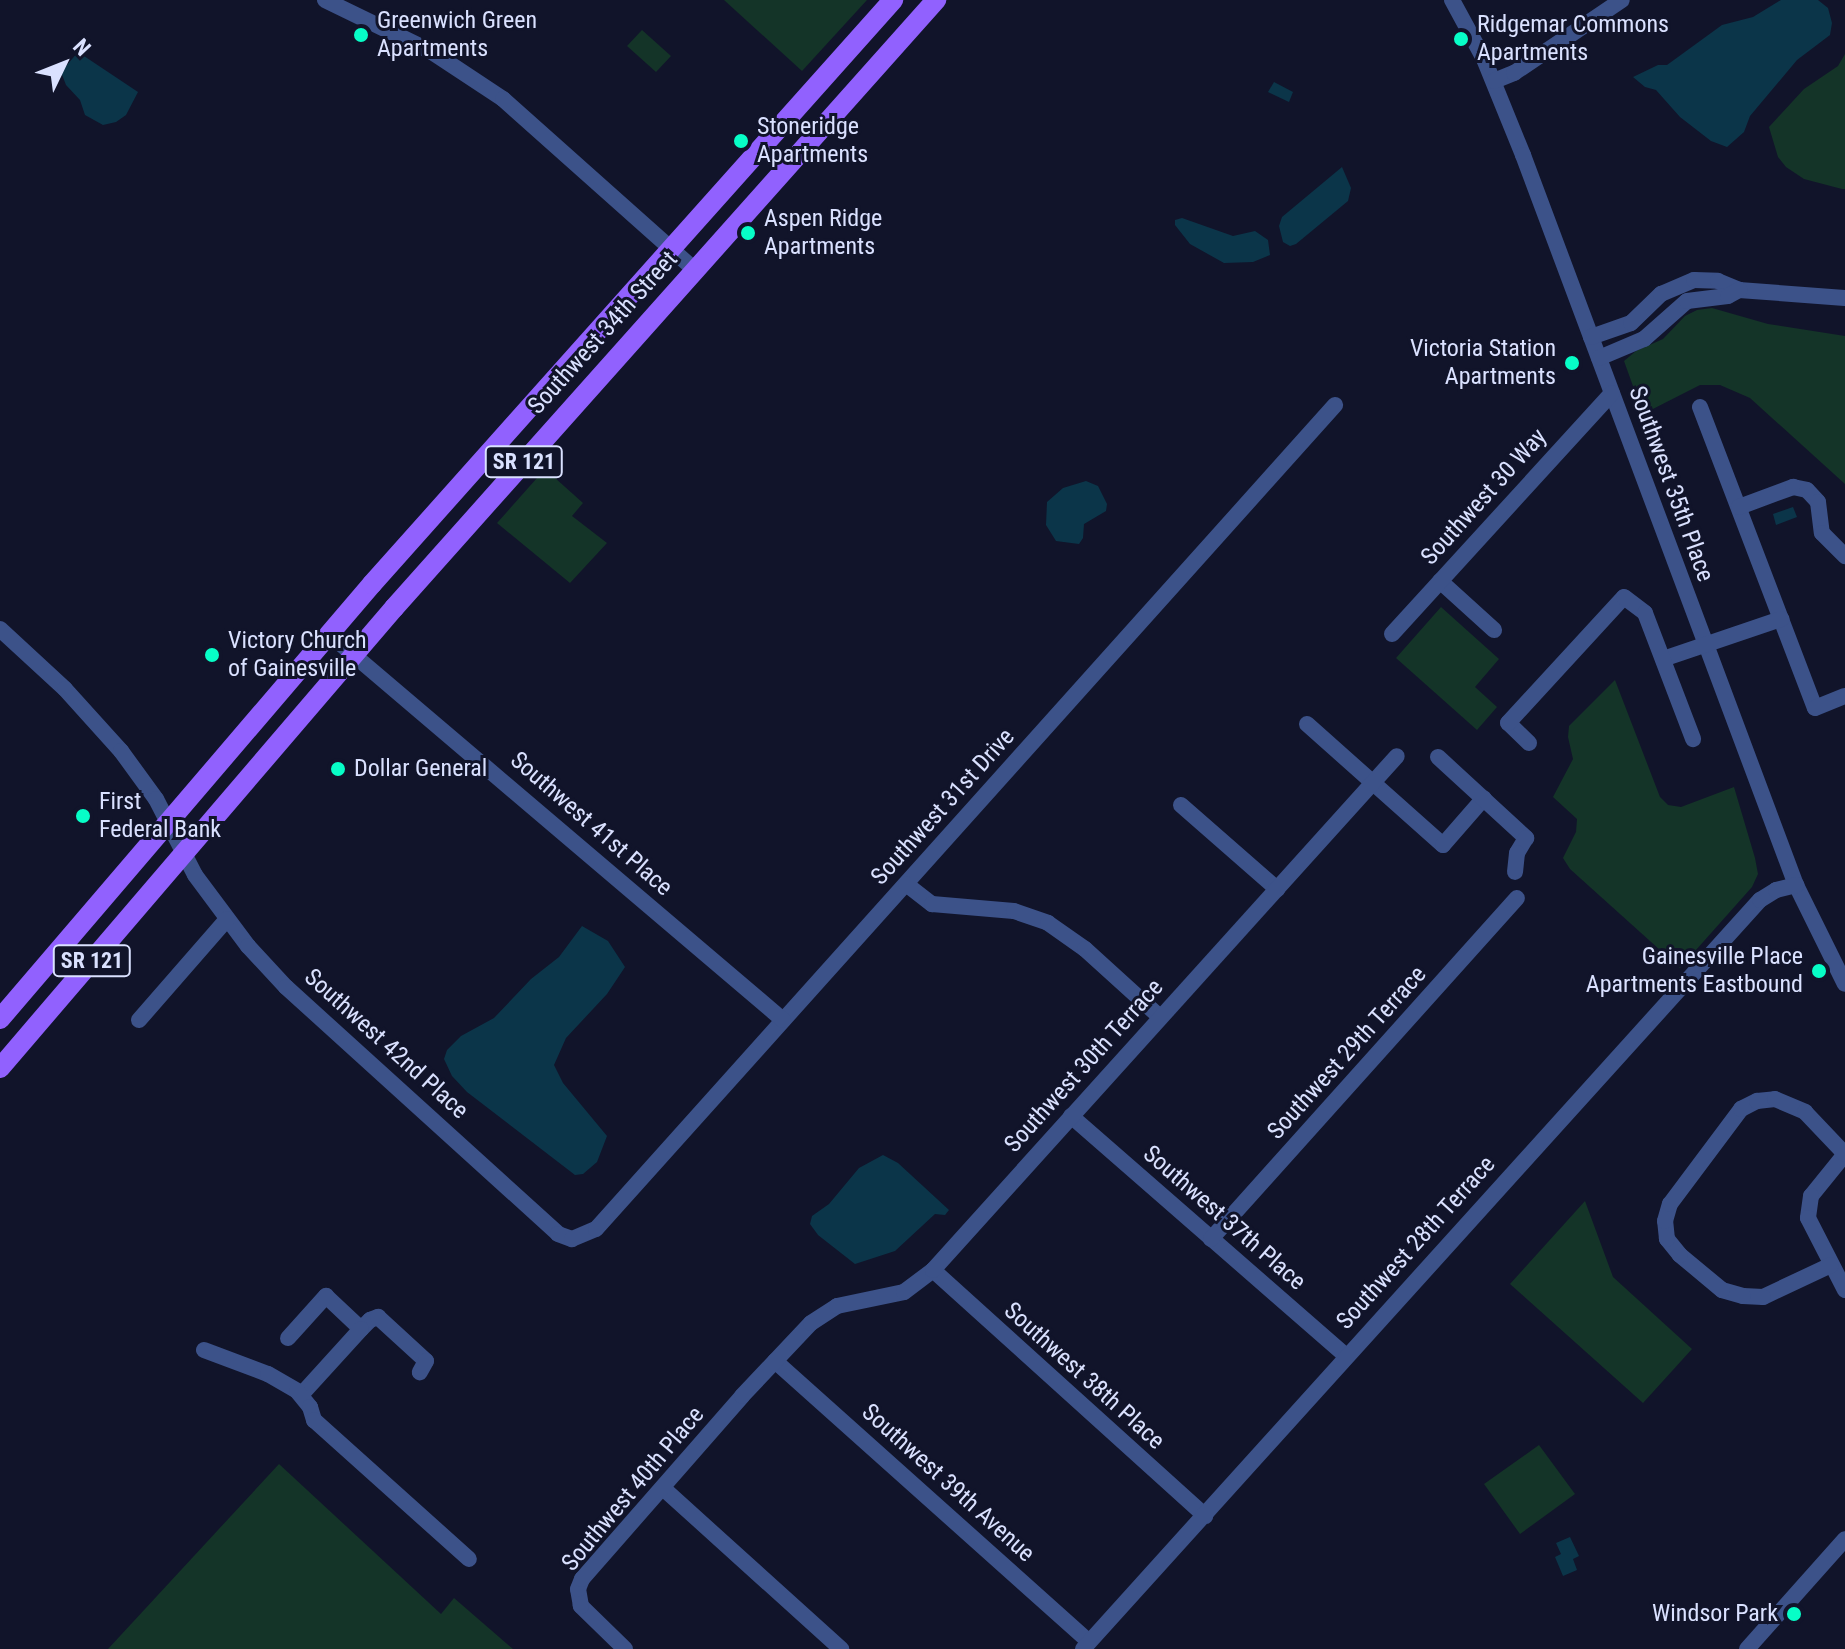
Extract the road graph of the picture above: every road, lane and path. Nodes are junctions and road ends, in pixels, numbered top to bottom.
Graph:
1 (325, 0) edge
2 (893, 0) edge
3 (936, 0) edge
4 (1452, 0) edge
5 (1622, 0) edge
6 (1494, 81) junction
7 (670, 248) junction
8 (695, 270) junction
9 (1739, 290) junction
10 (1845, 298) edge
11 (1636, 319) junction
12 (1591, 337) junction
13 (1644, 339) junction
14 (1599, 358) junction
15 (1612, 393) junction
16 (1335, 405) dead end
17 (1700, 407) dead end
18 (1739, 507) junction
19 (1845, 556) edge
20 (1440, 581) junction
21 (1781, 619) junction
22 (0, 629) edge
23 (1494, 630) dead end
24 (329, 634) junction
25 (1392, 634) dead end
26 (1705, 644) junction
27 (354, 656) junction
28 (1663, 659) junction
29 (1845, 696) edge
30 (1307, 724) dead end
31 (1693, 739) dead end
32 (1529, 743) dead end
33 (1397, 756) dead end
34 (1438, 757) dead end
35 (1371, 785) junction
36 (1484, 798) junction
37 (1181, 805) dead end
38 (167, 823) junction
39 (184, 852) junction
40 (1515, 872) dead end
41 (906, 884) junction
42 (1796, 885) junction
43 (1277, 889) junction
44 (1517, 898) dead end
45 (227, 919) junction
46 (1842, 973) edge
47 (1160, 1017) junction
48 (0, 1019) edge
49 (139, 1020) dead end
50 (783, 1020) junction
51 (0, 1068) edge
52 (1071, 1116) junction
53 (1845, 1154) edge
54 (583, 1237) joint
55 (1211, 1239) junction
56 (1831, 1265) junction
57 (933, 1270) junction
58 (1845, 1290) edge
59 (361, 1329) junction
60 (288, 1338) dead end
61 (204, 1350) dead end
62 (1345, 1355) junction
63 (775, 1361) junction
64 (420, 1372) dead end
65 (301, 1395) junction
66 (664, 1489) junction
67 (1205, 1516) junction
68 (1845, 1539) edge
69 (469, 1559) dead end
70 (1086, 1645) edge
71 (625, 1649) edge
72 (841, 1649) edge
73 (1747, 1649) edge

1 - 7 street
2 - 7 main road, Southwest 34th Street / SR 121
3 - 8 main road, Southwest 34th Street / SR 121
4 - 6 street, Southwest 35th Place
5 - 6 street
6 - 12 street, Southwest 35th Place
7 - 8 street
7 - 24 main road, Southwest 34th Street / SR 121
8 - 27 main road, Southwest 34th Street / SR 121
9 - 10 street
9 - 11 street
9 - 13 street
11 - 12 street
11 - 13 street
12 - 14 street, Southwest 35th Place
13 - 14 street
14 - 15 street, Southwest 35th Place
15 - 20 street, Southwest 30 Way
15 - 26 street, Southwest 35th Place
16 - 41 street, Southwest 31st Drive
17 - 18 street
18 - 19 street
18 - 21 street
20 - 23 street
20 - 25 street, Southwest 30 Way
21 - 26 street
21 - 29 street
22 - 38 street, Southwest 42nd Place
24 - 27 street, Southwest 41st Place
24 - 38 main road, Southwest 34th Street / SR 121
26 - 28 street
26 - 42 street, Southwest 35th Place
27 - 39 main road, Southwest 34th Street / SR 121
27 - 50 street, Southwest 41st Place
28 - 31 street
28 - 32 street
30 - 35 street
33 - 35 street, Southwest 30th Terrace
34 - 36 street
35 - 36 street
35 - 43 street, Southwest 30th Terrace
36 - 40 street
37 - 43 street
38 - 39 street, Southwest 42nd Place
38 - 48 main road, Southwest 34th Street / SR 121
39 - 45 street, Southwest 42nd Place
39 - 51 main road, Southwest 34th Street / SR 121
41 - 47 street
41 - 50 street, Southwest 31st Drive
42 - 46 street, Southwest 35th Place
42 - 62 street, Southwest 28th Terrace
43 - 47 street, Southwest 30th Terrace
44 - 55 street, Southwest 29th Terrace
45 - 49 street
45 - 54 street, Southwest 42nd Place
47 - 52 street, Southwest 30th Terrace
50 - 54 street, Southwest 31st Drive
52 - 55 street, Southwest 37th Place
52 - 57 street, Southwest 30th Terrace
53 - 56 street
53 - 56 street
55 - 62 street, Southwest 37th Place
56 - 58 street
57 - 63 street, Southwest 30th Terrace
57 - 67 street, Southwest 38th Place
59 - 60 street
59 - 64 street
59 - 65 street
61 - 65 street
62 - 67 street, Southwest 28th Terrace
63 - 66 street, Southwest 40th Place
63 - 70 street, Southwest 39th Avenue
65 - 69 street
66 - 71 street, Southwest 40th Place
66 - 72 street
67 - 70 street, Southwest 28th Terrace
68 - 73 street

